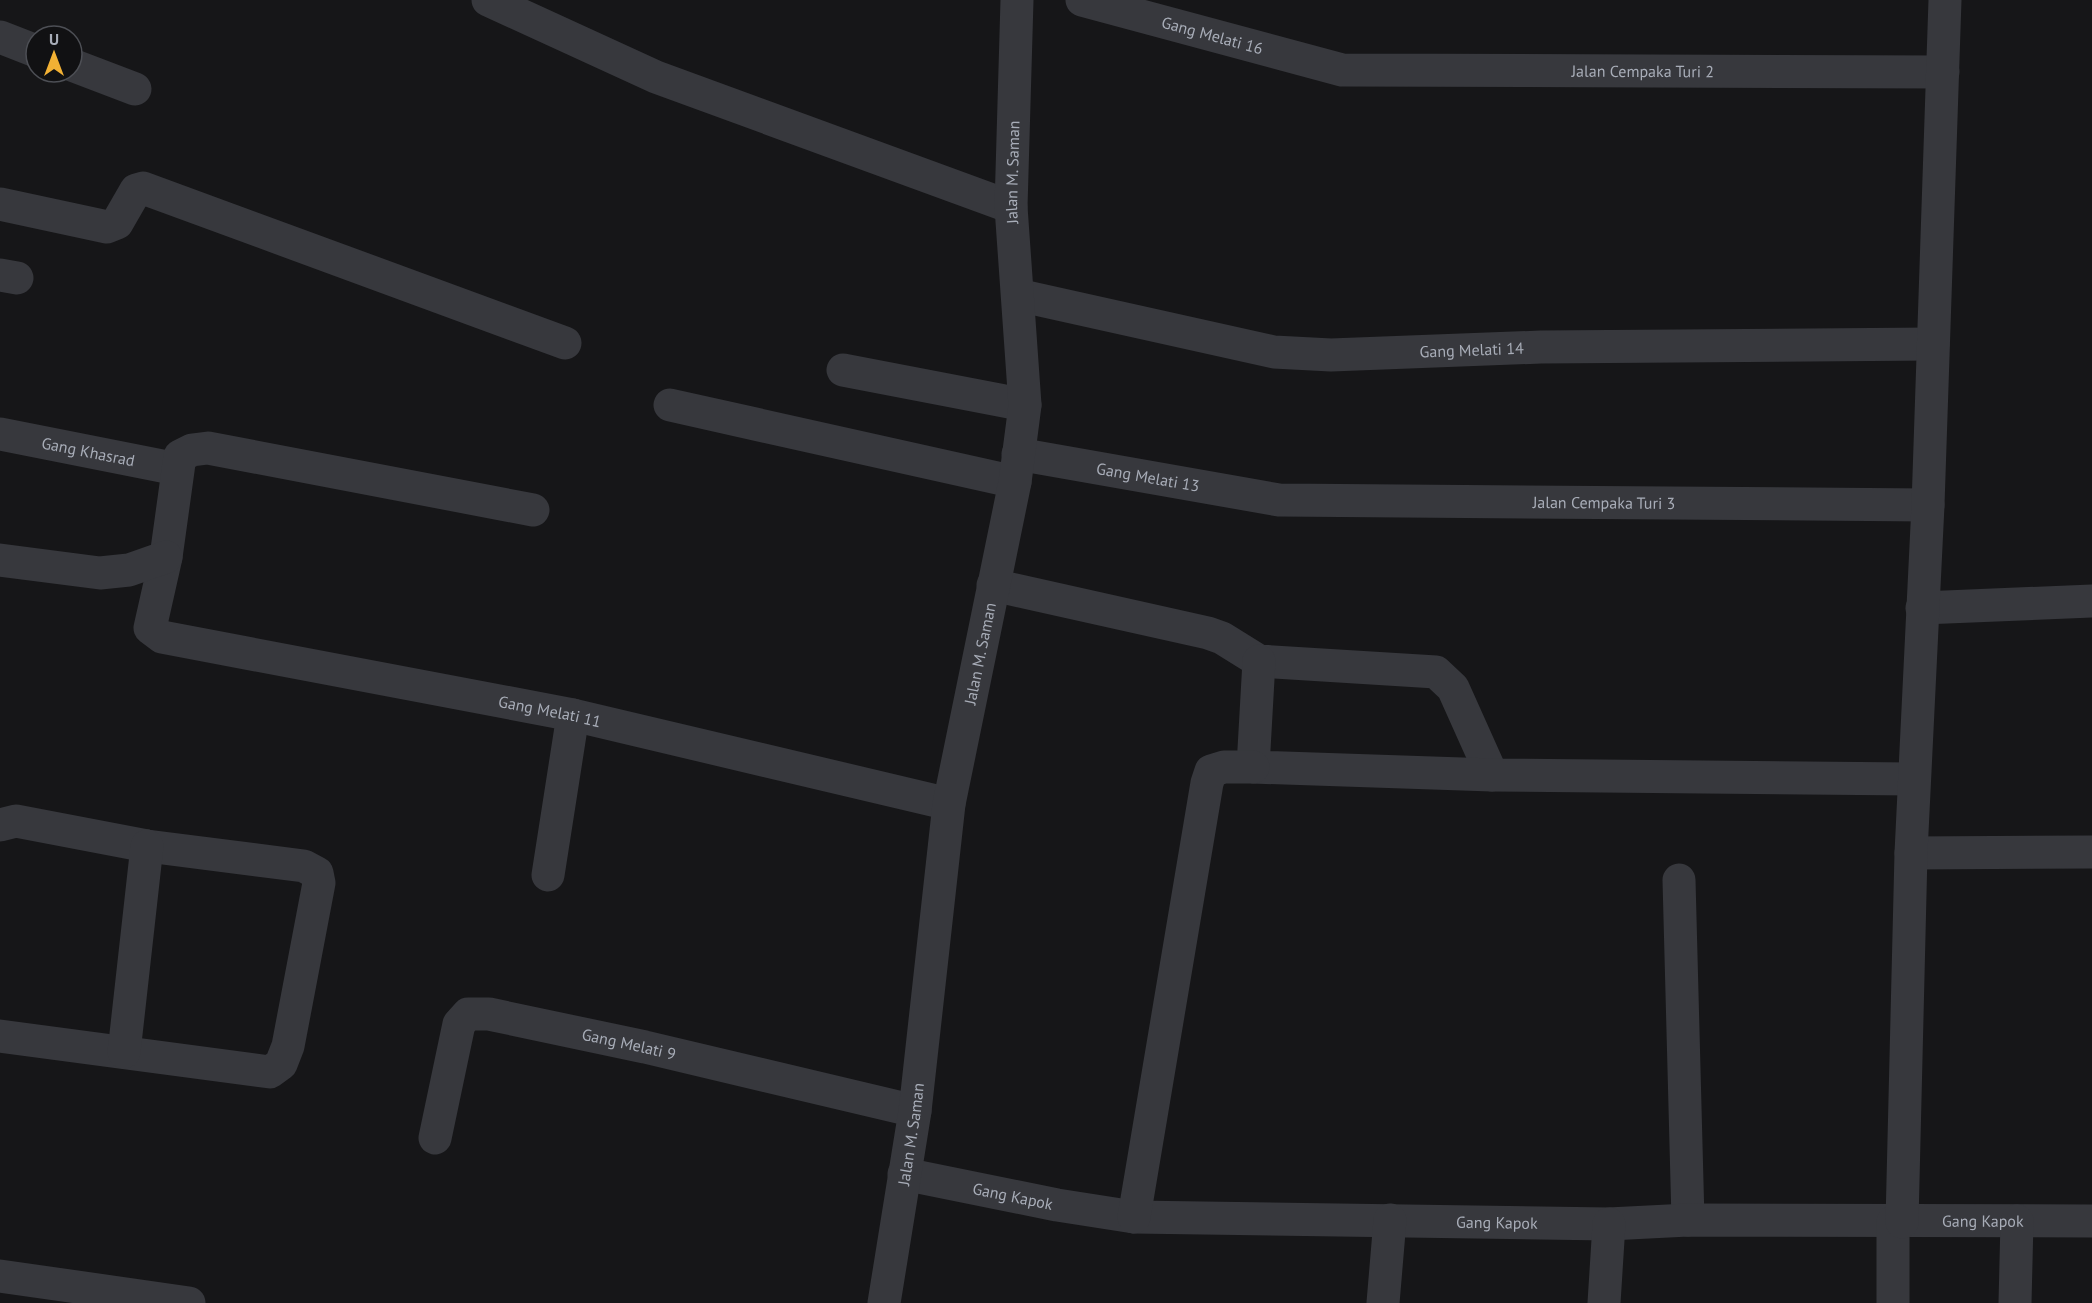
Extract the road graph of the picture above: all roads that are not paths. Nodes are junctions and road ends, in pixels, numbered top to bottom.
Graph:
1 (488, 0) edge
2 (1017, 0) edge
3 (1082, 0) edge
4 (1945, 0) edge
5 (0, 37) edge
6 (24, 46) edge
7 (84, 70) edge
8 (1342, 70) joint
9 (1943, 72) junction
10 (135, 89) dead end
11 (0, 204) edge
12 (1011, 207) junction
13 (1018, 295) junction
14 (565, 343) dead end
15 (1933, 344) junction
16 (843, 370) dead end
17 (670, 405) dead end
18 (1024, 405) junction
19 (0, 434) edge
20 (1017, 468) junction
21 (177, 469) junction
22 (1279, 500) joint
23 (1929, 505) junction
24 (533, 510) dead end
25 (166, 557) junction
26 (0, 560) edge
27 (2092, 583) edge
28 (993, 585) junction
29 (2092, 601) edge
30 (1922, 608) junction
31 (1259, 661) junction
32 (573, 715) junction
33 (1253, 766) junction
34 (1492, 775) junction
35 (1913, 779) junction
36 (949, 804) junction
37 (0, 825) edge
38 (147, 846) junction
39 (2092, 852) edge
40 (1911, 853) junction
41 (548, 875) dead end
42 (1679, 880) dead end
43 (0, 1036) edge
44 (123, 1052) junction
45 (915, 1111) junction
46 (435, 1138) dead end
47 (904, 1174) junction
48 (1134, 1217) junction
49 (1390, 1220) junction
50 (1688, 1220) junction
51 (2017, 1221) junction
52 (2092, 1221) edge
53 (1897, 1222) junction
54 (1609, 1224) junction
55 (9, 1286) edge
56 (189, 1303) edge
57 (884, 1303) edge
58 (1383, 1303) edge
59 (1604, 1303) edge
60 (1893, 1303) edge
61 (2015, 1303) edge

1 - 12 street
2 - 12 street, Jalan M. Saman
3 - 8 street, Gang Melati 16
4 - 9 street
5 - 6 street
7 - 10 street
8 - 9 street, Jalan Cempaka Turi 2
9 - 15 street
11 - 14 street
12 - 13 street, Jalan M. Saman
13 - 15 street, Gang Melati 14
13 - 18 street, Jalan M. Saman
15 - 23 street
16 - 18 street
17 - 20 street, Gang Melati 13
18 - 20 street, Jalan M. Saman
19 - 21 street, Gang Khasrad
20 - 22 street, Gang Melati 13
20 - 28 street, Jalan M. Saman
21 - 24 street
21 - 25 street
22 - 23 street, Jalan Cempaka Turi 3
23 - 30 street
25 - 26 street
25 - 32 street, Gang Melati 11
27 - 29 street
28 - 31 street
28 - 36 street, Jalan M. Saman
29 - 30 street
30 - 35 street
31 - 33 street
31 - 34 street
32 - 36 street, Gang Melati 11
32 - 41 street
33 - 34 street
33 - 48 street
34 - 35 street
35 - 40 street
36 - 45 street, Jalan M. Saman
37 - 38 street
38 - 44 street
38 - 44 street
39 - 40 street
40 - 53 street
42 - 50 street
43 - 44 street
45 - 46 street, Gang Melati 9
45 - 47 street, Jalan M. Saman
47 - 48 street, Gang Kapok
47 - 57 street, Jalan M. Saman
48 - 49 street, Gang Kapok
49 - 54 street, Gang Kapok
49 - 58 street
50 - 53 street, Gang Kapok
50 - 54 street, Gang Kapok
51 - 52 street, Gang Kapok
51 - 53 street, Gang Kapok
51 - 61 street
53 - 60 street
54 - 59 street
55 - 56 street

